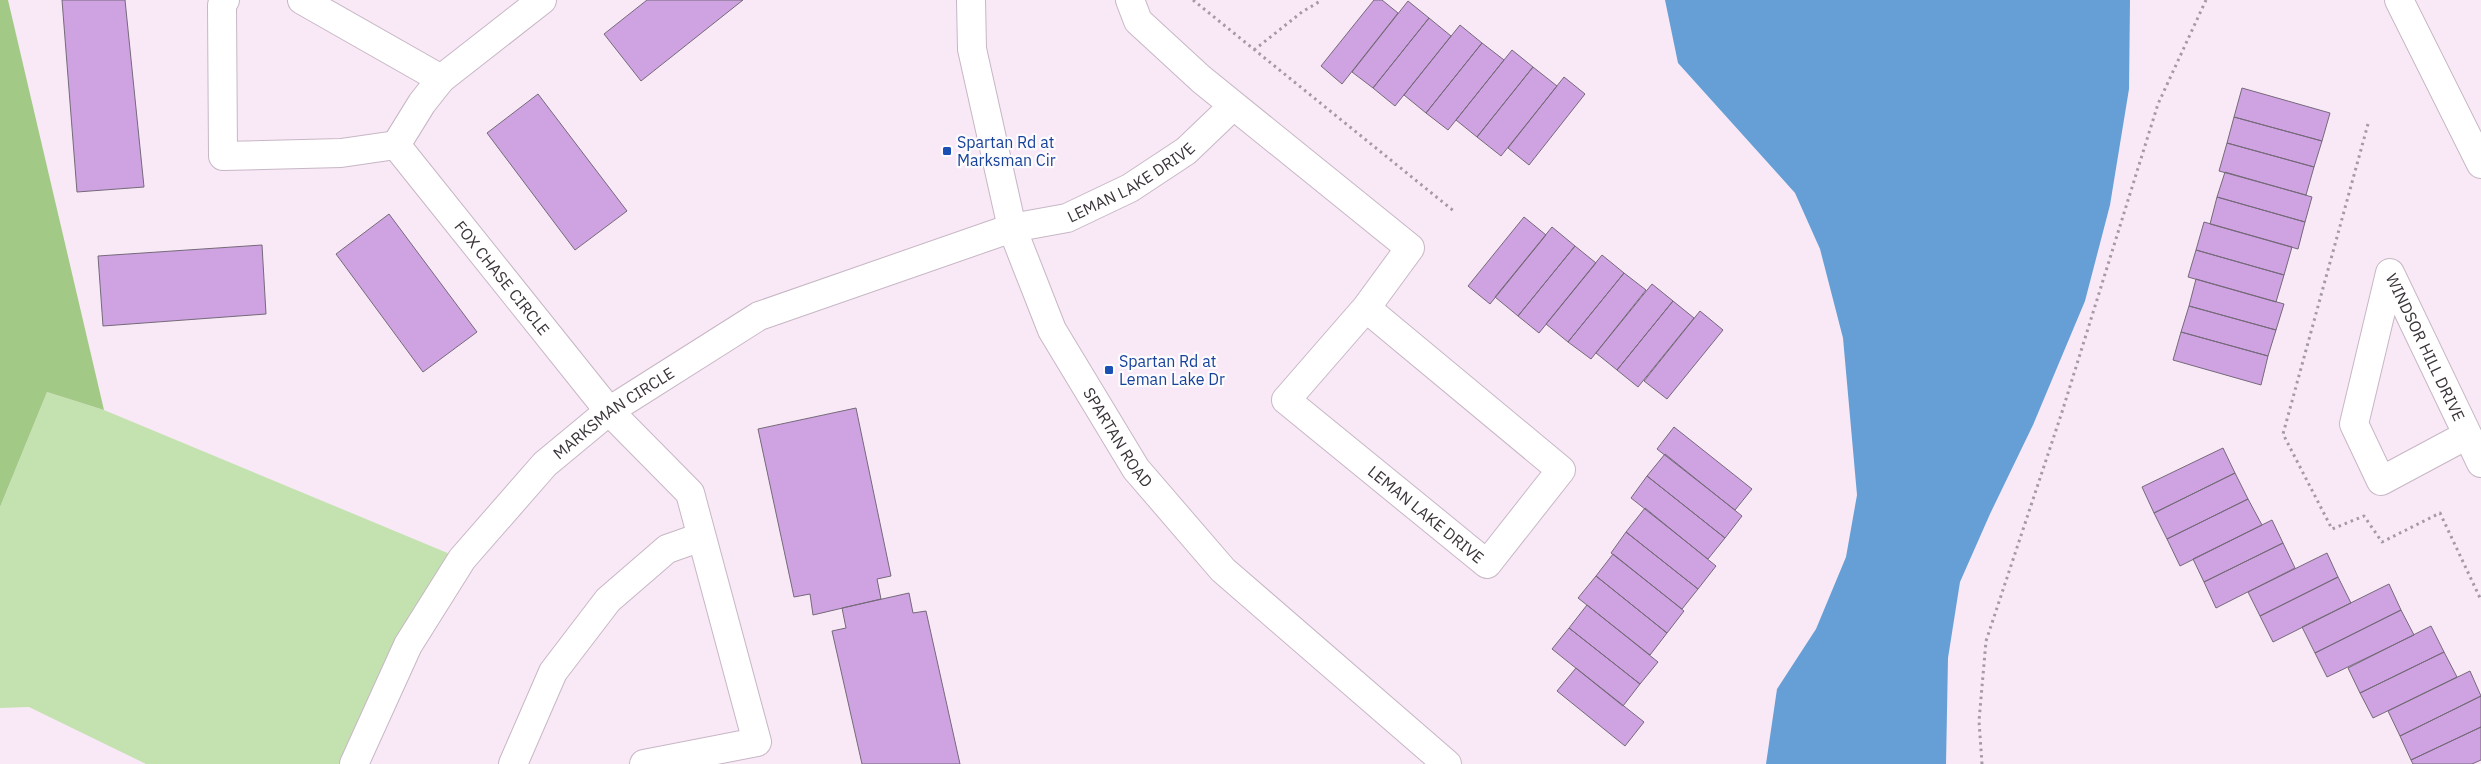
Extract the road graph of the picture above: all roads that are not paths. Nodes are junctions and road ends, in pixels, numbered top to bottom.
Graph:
1 (225, 0) edge
2 (302, 0) edge
3 (542, 0) edge
4 (971, 0) edge
5 (1130, 0) edge
6 (2399, 0) edge
7 (442, 79) junction
8 (1233, 106) junction
9 (396, 145) junction
10 (2481, 164) edge
11 (1012, 228) junction
12 (1366, 308) junction
13 (609, 411) junction
14 (2467, 435) junction
15 (2481, 463) edge
16 (701, 537) junction
17 (354, 764) edge
18 (513, 764) edge
19 (644, 764) edge
20 (1447, 764) edge

1 - 9 street
2 - 7 street
3 - 7 street
4 - 11 street, SPARTAN ROAD
5 - 8 street, LEMAN LAKE DRIVE
6 - 10 street
7 - 9 street
8 - 11 street, LEMAN LAKE DRIVE
8 - 12 street, LEMAN LAKE DRIVE
9 - 13 street, FOX CHASE CIRCLE
11 - 13 street, MARKSMAN CIRCLE
11 - 20 street, SPARTAN ROAD
12 - 12 street, LEMAN LAKE DRIVE
13 - 16 street, FOX CHASE CIRCLE
13 - 17 street, MARKSMAN CIRCLE
14 - 14 street, WINDSOR HILL DRIVE
14 - 15 street, WINDSOR HILL DRIVE
16 - 18 street
16 - 19 street, FOX CHASE CIRCLE

